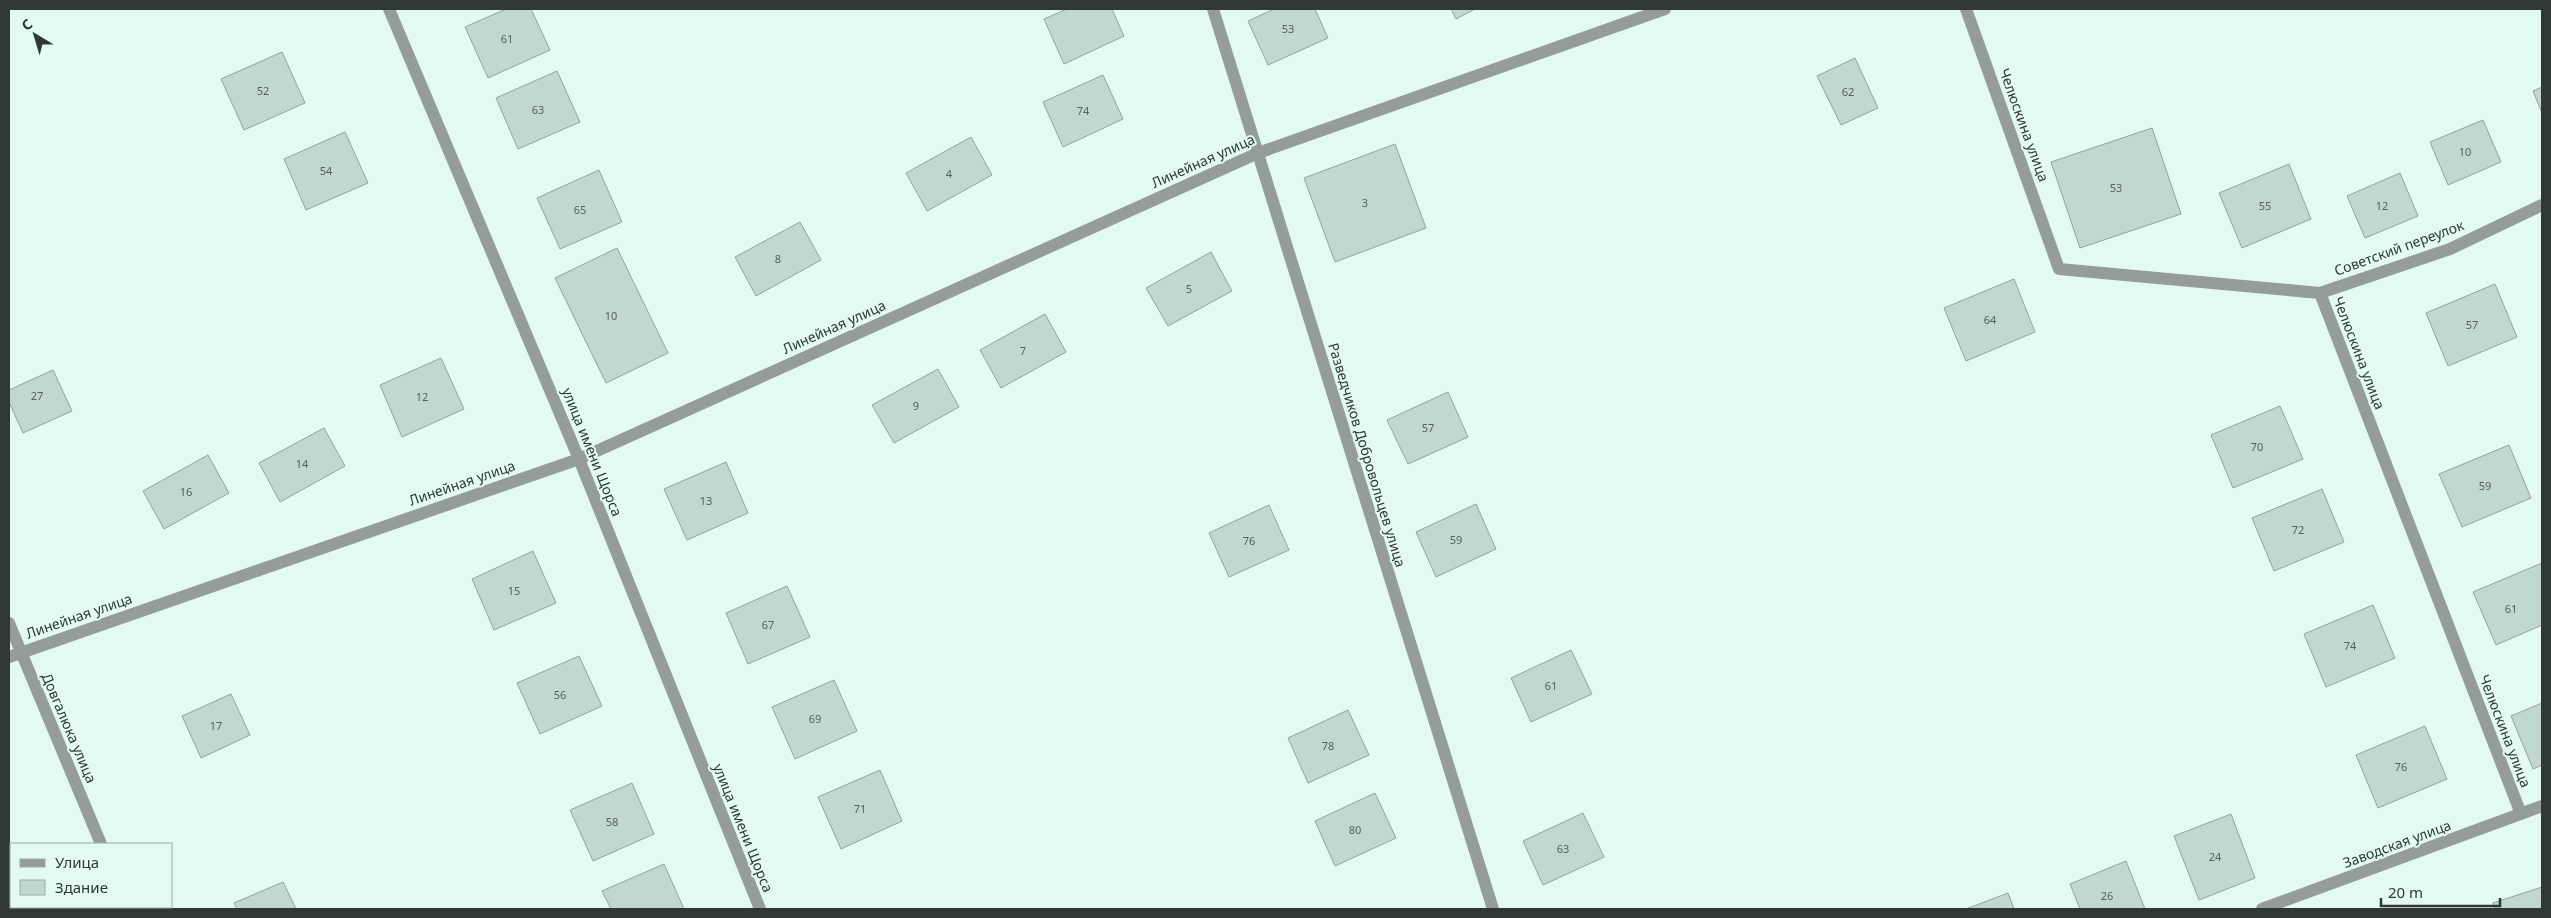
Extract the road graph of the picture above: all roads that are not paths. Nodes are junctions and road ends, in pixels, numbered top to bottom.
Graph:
1 (389, 9) edge
2 (1213, 9) edge
3 (1665, 9) edge
4 (1966, 9) edge
5 (1258, 153) junction
6 (2542, 205) edge
7 (2320, 293) junction
8 (579, 459) junction
9 (9, 623) edge
10 (15, 654) edge
11 (2542, 806) edge
12 (2521, 814) junction
13 (101, 843) edge
14 (760, 909) edge
15 (1493, 909) edge
16 (2262, 909) edge

1 - 8 street, улица имени Щорса
2 - 5 street, Разведчиков Добровольцев улица
3 - 5 street, Линейная улица
4 - 7 street, Челюскина улица
5 - 8 street, Линейная улица
5 - 15 street, Разведчиков Добровольцев улица
6 - 7 street, Советский переулок
7 - 12 street, Челюскина улица
8 - 10 street, Линейная улица
8 - 14 street, улица имени Щорса
9 - 10 street, Довгалюка улица
10 - 13 street, Довгалюка улица
11 - 12 street, Заводская улица
12 - 16 street, Заводская улица

